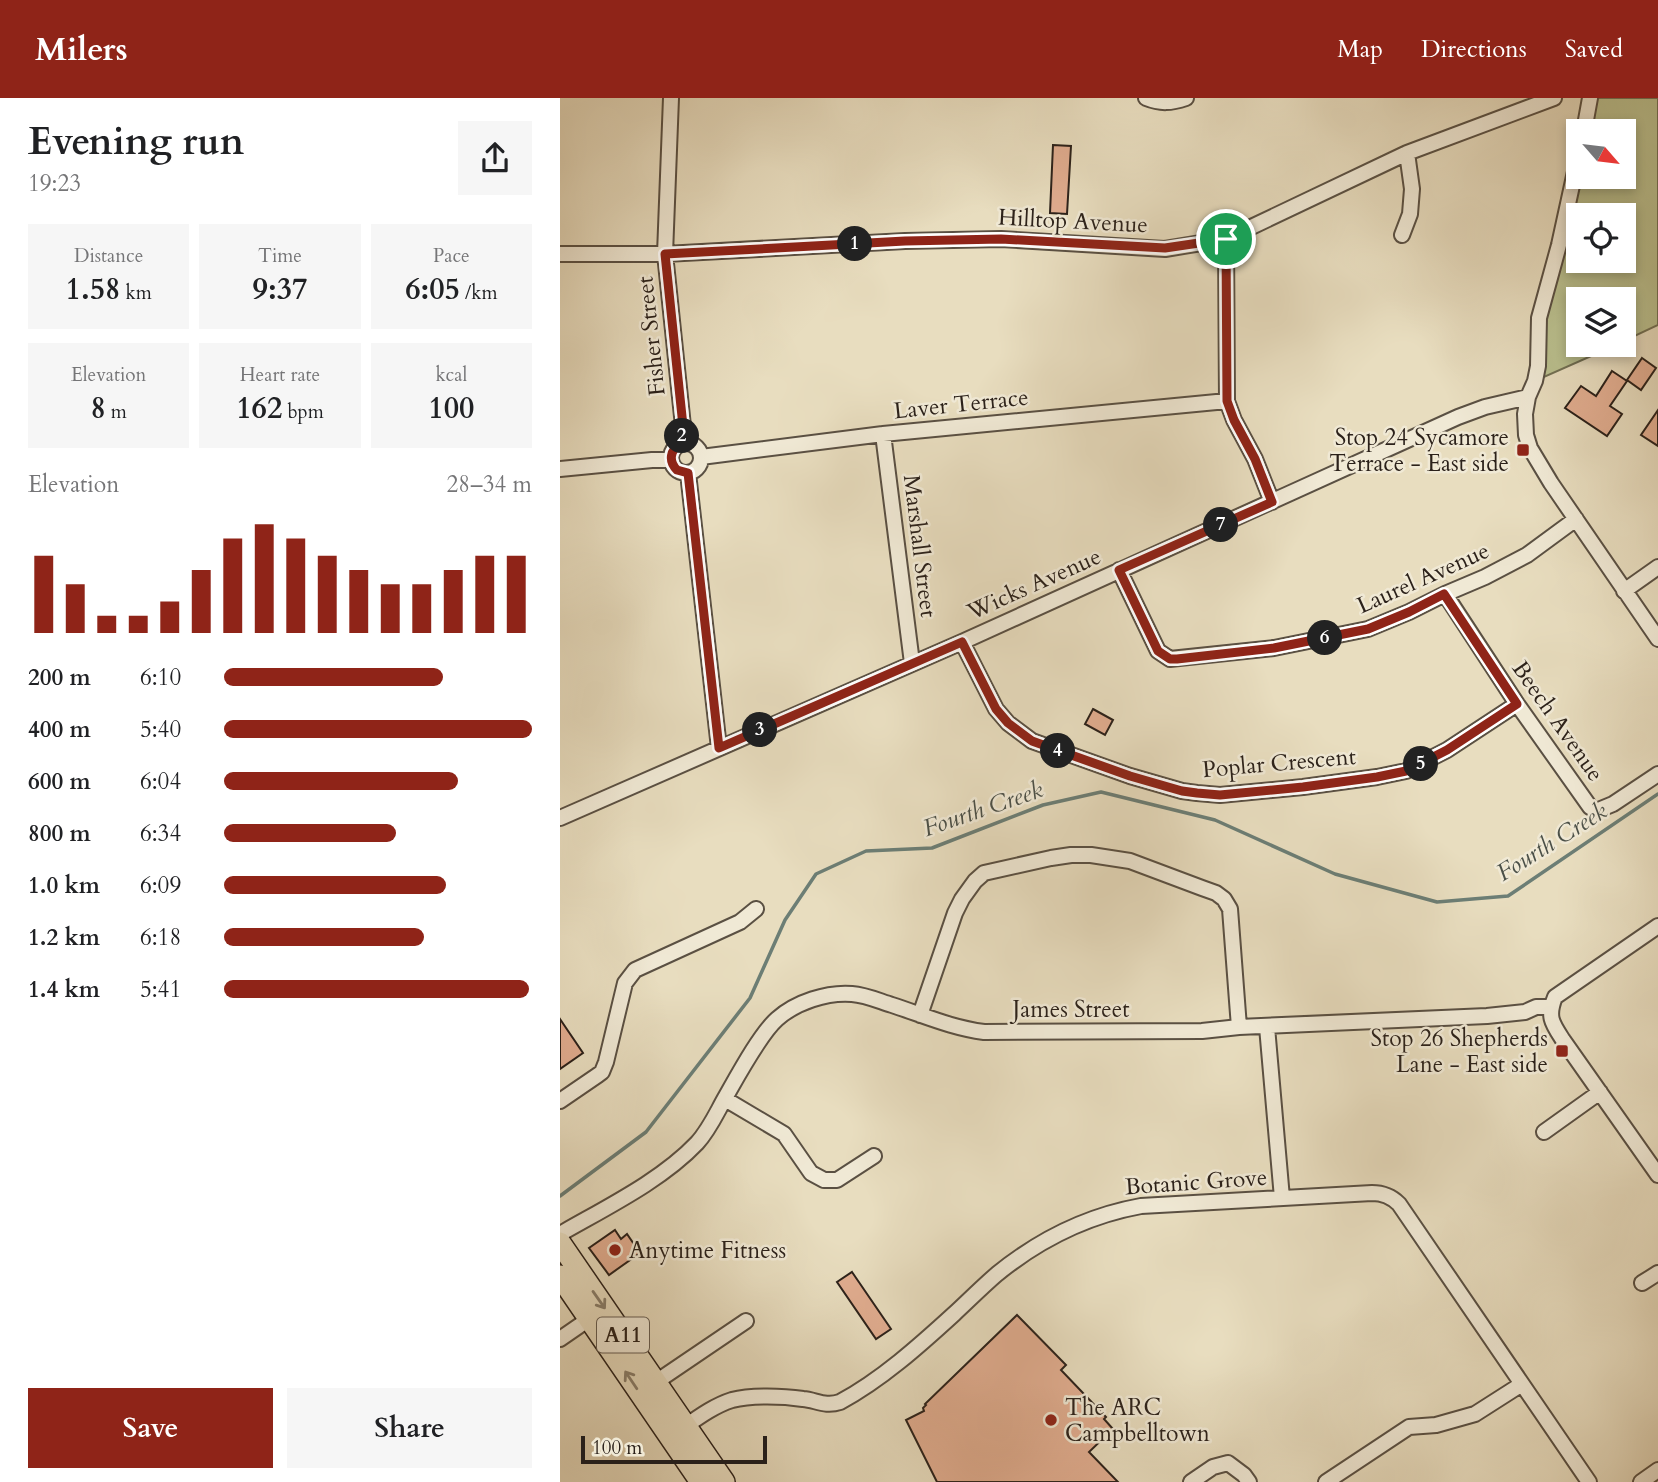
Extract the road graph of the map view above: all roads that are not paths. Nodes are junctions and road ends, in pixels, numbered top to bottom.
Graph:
1 (671, 98) edge
2 (1146, 98) edge
3 (1186, 98) edge
4 (1554, 98) edge
5 (1590, 98) edge
6 (1586, 119) edge
7 (1408, 153) junction
8 (1571, 189) edge
9 (1402, 236) dead end
10 (1226, 239) junction
11 (560, 254) edge
12 (665, 254) junction
13 (1528, 397) junction
14 (1227, 401) junction
15 (883, 435) junction
16 (681, 443) junction
17 (701, 457) junction
18 (671, 460) junction
19 (560, 469) edge
20 (688, 473) junction
21 (1272, 502) junction
22 (1576, 519) junction
23 (1658, 567) edge
24 (1119, 570) junction
25 (1624, 591) junction
26 (1444, 594) junction
27 (1658, 639) edge
28 (962, 642) junction
29 (912, 663) junction
30 (1517, 704) junction
31 (719, 748) junction
32 (1658, 774) edge
33 (560, 818) edge
34 (756, 909) dead end
35 (1658, 926) edge
36 (1551, 1007) junction
37 (920, 1015) junction
38 (1238, 1027) junction
39 (1267, 1027) junction
40 (1600, 1092) junction
41 (724, 1099) junction
42 (560, 1101) edge
43 (1544, 1132) dead end
44 (874, 1156) dead end
45 (1658, 1174) edge
46 (1282, 1198) junction
47 (560, 1234) edge
48 (560, 1243) edge
49 (1658, 1273) edge
50 (560, 1276) edge
51 (1642, 1283) dead end
52 (589, 1319) junction
53 (746, 1321) dead end
54 (560, 1339) edge
55 (656, 1382) junction
56 (1522, 1384) junction
57 (677, 1431) junction
58 (1658, 1470) edge
59 (701, 1482) edge
60 (724, 1482) edge
61 (1191, 1482) edge
62 (1249, 1482) edge
63 (1326, 1482) edge
64 (1590, 1482) edge
65 (1641, 1482) edge

1 - 12 street, Fisher Street
2 - 3 street
4 - 7 street, Hilltop Avenue
5 - 6 street
7 - 9 street
7 - 10 street, Hilltop Avenue
8 - 13 street
10 - 12 street, Hilltop Avenue
10 - 14 street
11 - 12 street, Hilltop Avenue
12 - 16 street, Fisher Street
13 - 21 street, Wicks Avenue
13 - 22 street
14 - 15 street, Laver Terrace
14 - 21 street
15 - 17 street, Laver Terrace
15 - 29 street, Marshall Street
16 - 17 street
16 - 18 street
17 - 20 street
18 - 19 street
18 - 20 street
20 - 31 street
21 - 24 street, Wicks Avenue
22 - 25 street
22 - 26 street, Laurel Avenue
23 - 25 street
24 - 26 street, Laurel Avenue
24 - 28 street, Wicks Avenue
25 - 27 street
26 - 30 street, Beech Avenue
28 - 29 street, Wicks Avenue
28 - 30 street, Poplar Crescent
29 - 31 street, Wicks Avenue
30 - 32 street, Beech Avenue
31 - 33 street, Wicks Avenue
34 - 42 street
35 - 36 street
36 - 39 street, James Street
36 - 40 street
37 - 38 street, James Street
37 - 38 street
37 - 41 street, James Street
38 - 39 street, James Street
39 - 46 street
40 - 43 street
40 - 45 street
41 - 44 street
41 - 47 street, James Street
46 - 56 street, Botanic Grove
46 - 57 street, Botanic Grove
48 -> 55 main road, A11
49 - 51 street
50 - 52 main road, A11
52 - 54 street
57 -> 52 main road, A11
53 - 55 street
55 - 57 main road, A11
56 - 63 street
56 - 64 street, Botanic Grove
57 - 59 main road, A11
57 - 60 main road, A11
58 - 65 street
61 - 62 street

